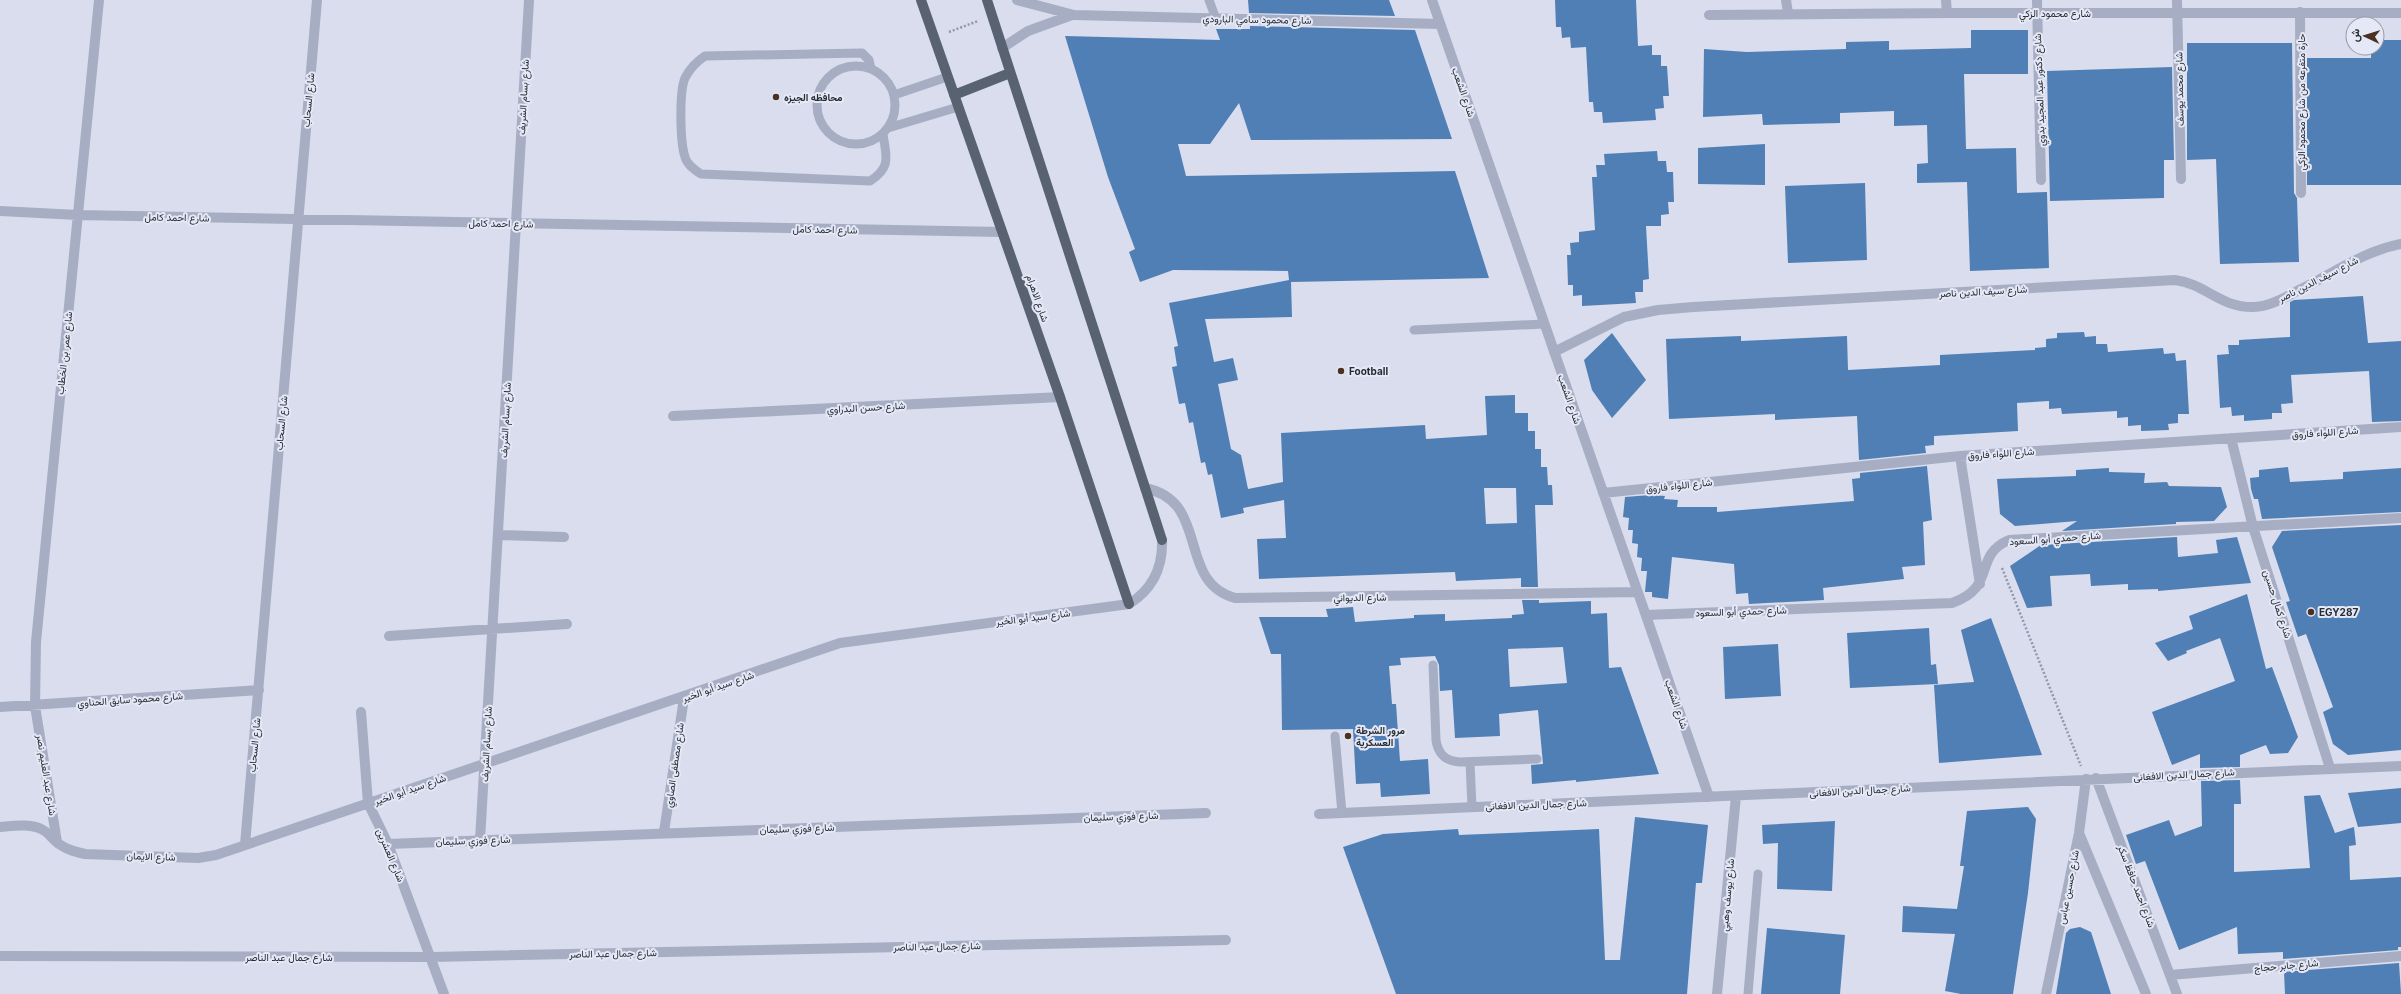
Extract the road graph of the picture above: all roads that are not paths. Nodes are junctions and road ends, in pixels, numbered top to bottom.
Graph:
1 (99, 0) edge
2 (317, 0) edge
3 (529, 0) edge
4 (921, 0) edge
5 (987, 0) edge
6 (1017, 0) edge
7 (1209, 0) edge
8 (1432, 0) edge
9 (1786, 0) edge
10 (1946, 0) edge
11 (2036, 0) edge
12 (2177, 0) edge
13 (1947, 12) junction
14 (2300, 12) junction
15 (1788, 13) junction
16 (2178, 13) junction
17 (2401, 13) edge
18 (2037, 14) junction
19 (1074, 15) junction
20 (1709, 15) dead end
21 (1216, 19) junction
22 (1440, 24) junction
23 (1002, 48) junction
24 (871, 69) junction
25 (1010, 73) junction
26 (947, 77) junction
27 (894, 95) junction
28 (954, 95) junction
29 (958, 107) junction
30 (886, 131) junction
31 (2181, 178) dead end
32 (2042, 180) dead end
33 (2301, 193) dead end
34 (0, 211) edge
35 (78, 214) junction
36 (298, 219) junction
37 (516, 223) junction
38 (1002, 232) junction
39 (2401, 244) edge
40 (1544, 324) junction
41 (1414, 330) dead end
42 (1554, 352) junction
43 (1060, 397) junction
44 (673, 416) dead end
45 (2401, 426) edge
46 (2231, 438) junction
47 (1960, 456) junction
48 (1145, 488) junction
49 (1603, 493) junction
50 (2401, 518) edge
51 (2253, 527) junction
52 (498, 535) junction
53 (564, 537) dead end
54 (1162, 540) joint
55 (1980, 584) junction
56 (1637, 592) junction
57 (1129, 604) junction
58 (1646, 615) junction
59 (567, 624) dead end
60 (493, 629) junction
61 (388, 636) dead end
62 (1433, 665) dead end
63 (259, 690) junction
64 (684, 698) junction
65 (35, 706) junction
66 (0, 707) edge
67 (361, 712) dead end
68 (1335, 736) dead end
69 (1537, 759) dead end
70 (1470, 762) junction
71 (485, 764) junction
72 (2401, 766) edge
73 (2330, 768) junction
74 (2091, 779) junction
75 (1736, 796) junction
76 (1709, 797) junction
77 (368, 803) junction
78 (1472, 807) junction
79 (1206, 813) dead end
80 (1342, 813) junction
81 (1319, 814) dead end
82 (0, 826) edge
83 (664, 832) junction
84 (2079, 832) junction
85 (480, 840) junction
86 (58, 844) junction
87 (388, 844) junction
88 (245, 845) junction
89 (1758, 874) dead end
90 (1226, 940) dead end
91 (0, 956) edge
92 (2401, 956) edge
93 (432, 957) junction
94 (2170, 975) junction
95 (444, 994) edge
96 (1717, 994) edge
97 (1748, 994) edge
98 (2046, 994) edge
99 (2146, 994) edge
100 (2177, 994) edge

1 - 35 street, شارع عمر بن الخطاب
2 - 36 street, شارع السحاب
3 - 37 street, شارع بسام الشريف
4 - 26 main road, شارع الاهرام
5 - 23 main road
6 - 19 street, شارع محمود سامي البارودي
7 - 21 lane
8 - 22 street, شارع الشعب
9 - 15 street
10 - 13 street
11 - 18 street, شارع دكتور عبد المجيد بدوي
12 - 16 street, شارع محمد يوسف
13 - 15 street, شارع محمود الزكي
13 - 18 street, شارع محمود الزكي
14 - 16 street, شارع محمود الزكي
14 - 17 street, شارع محمود الزكي
14 - 33 street, حارة متفرعه من شارع محمود الزكي
15 - 20 street, شارع محمود الزكي
16 - 18 street, شارع محمود الزكي
16 - 31 street, شارع محمد يوسف
18 - 32 street, شارع دكتور عبد المجيد بدوي
19 - 21 street, شارع محمود سامي البارودي
19 - 23 street, شارع محمود سامي البارودي
21 - 22 street, شارع محمود سامي البارودي
22 - 40 street, شارع الشعب
23 - 25 main road
24 - 27 lane
24 - 30 lane
24 - 30 lane
25 - 28 main road
25 - 48 main road
26 - 27 lane
26 - 28 main road, شارع الاهرام
27 - 30 lane
28 - 29 main road, شارع الاهرام
29 - 30 lane
29 - 38 main road, شارع الاهرام
34 - 35 street, شارع احمد كامل
35 - 36 street, شارع احمد كامل
35 - 65 street, شارع عمر بن الخطاب
36 - 37 street, شارع احمد كامل
36 - 63 street, شارع السحاب
37 - 38 street, شارع احمد كامل
37 - 52 street, شارع بسام الشريف
38 - 43 main road, شارع الاهرام
39 - 42 street, شارع سيف الدين ناصر
40 - 41 lane
40 - 42 street, شارع الشعب
42 - 49 street, شارع الشعب
43 - 44 street, شارع حسن البدراوي
43 - 57 main road, شارع الاهرام
45 - 46 street, شارع اللواء فاروق
46 - 47 street, شارع اللواء فاروق
46 - 51 street, شارع كمال حسين
47 - 49 street, شارع اللواء فاروق
47 - 55 street
48 - 54 main road
48 - 56 street, شارع الديواني
49 - 56 street, شارع الشعب
50 - 51 street, شارع حمدي أبو السعود
51 - 55 street, شارع حمدي أبو السعود
51 - 73 street, شارع كمال حسين
52 - 53 street
52 - 60 street, شارع بسام الشريف
54 - 57 street, شارع سيد أبو الخير
55 - 58 street, شارع حمدي أبو السعود
56 - 58 street, شارع الشعب
57 - 64 street, شارع سيد أبو الخير
58 - 76 street, شارع الشعب
59 - 60 street
60 - 61 street
60 - 71 street, شارع بسام الشريف
62 - 70 lane
63 - 65 street, شارع محمود سابق الحناوي
63 - 88 street, شارع السحاب
64 - 71 street, شارع سيد أبو الخير
64 - 83 street, شارع مصطفى الصاوي
65 - 66 street, شارع محمود سابق الحناوي
65 - 86 street, شارع عبد العليم نصر
67 - 77 street, شارع العشرين
68 - 80 lane
69 - 70 lane
70 - 78 lane
71 - 77 street, شارع سيد أبو الخير
71 - 85 street, شارع بسام الشريف
72 - 73 street, شارع جمال الدين الافغانى
73 - 74 street, شارع جمال الدين الافغانى
74 - 75 street, شارع جمال الدين الافغانى
74 - 84 street, شارع حسين عباس
74 - 94 street, شارع احمد حافظ سكر
75 - 76 street, شارع جمال الدين الافغانى
75 - 96 street, شارع يوسف وهبي
76 - 78 street, شارع جمال الدين الافغانى
77 - 87 street, شارع العشرين
77 - 88 street, شارع سيد أبو الخير
78 - 80 street, شارع جمال الدين الافغانى
79 - 83 street, شارع فوزي سليمان
80 - 81 street, شارع جمال الدين الافغانى
82 - 86 street
83 - 85 street, شارع فوزي سليمان
84 - 98 street, شارع حسين عباس
84 - 99 street
85 - 87 street, شارع فوزي سليمان
86 - 88 street, شارع الايمان
87 - 93 street, شارع العشرين
89 - 97 lane
90 - 93 street, شارع جمال عبد الناصر
91 - 93 street, شارع جمال عبد الناصر
92 - 94 street, شارع جابر حجاج
93 - 95 street, شارع العشرين
94 - 100 street, شارع احمد حافظ سكر

